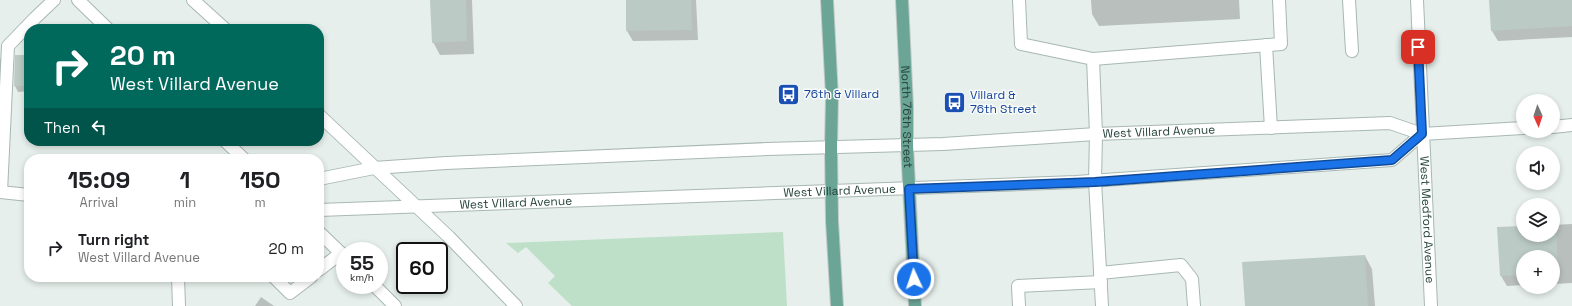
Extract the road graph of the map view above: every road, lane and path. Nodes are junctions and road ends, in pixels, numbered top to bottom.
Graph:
1 (54, 0) edge
2 (78, 0) edge
3 (193, 0) edge
4 (827, 0) edge
5 (902, 0) edge
6 (1019, 0) edge
7 (1279, 0) edge
8 (1349, 0) edge
9 (1417, 0) edge
10 (29, 24) edge
11 (103, 24) edge
12 (219, 24) edge
13 (24, 29) edge
14 (1266, 45) junction
15 (1352, 51) dead end
16 (1093, 59) junction
17 (324, 120) edge
18 (1572, 125) edge
19 (1560, 126) edge
20 (1271, 128) junction
21 (1516, 128) edge
22 (1096, 134) junction
23 (1422, 134) junction
24 (907, 144) junction
25 (230, 146) edge
26 (830, 148) junction
27 (239, 154) edge
28 (374, 168) junction
29 (324, 178) edge
30 (1095, 182) junction
31 (909, 189) junction
32 (832, 191) junction
33 (1, 192) edge
34 (24, 194) edge
35 (415, 206) junction
36 (324, 210) edge
37 (324, 237) edge
38 (336, 248) edge
39 (336, 259) edge
40 (324, 267) edge
41 (1100, 277) junction
42 (178, 282) edge
43 (279, 282) edge
44 (304, 282) edge
45 (383, 294) edge
46 (180, 306) edge
47 (396, 306) edge
48 (516, 306) edge
49 (837, 306) edge
50 (915, 306) edge
51 (1019, 306) edge
52 (1102, 306) edge
53 (1194, 306) edge
54 (1431, 306) edge

1 - 10 street
2 - 11 street
3 - 12 street
4 - 26 main road
5 - 24 main road, North 76th Street
6 - 16 street
7 - 14 street
8 - 15 street
9 - 23 street, West Medford Avenue
13 - 33 street
14 - 16 street
14 - 20 street
16 - 22 street
17 - 28 street
18 - 19 street
20 - 22 street, West Villard Avenue
20 - 23 street, West Villard Avenue
21 - 23 street, West Villard Avenue
22 - 24 street, West Villard Avenue
22 - 30 street
23 - 30 street, West Villard Avenue
23 - 54 street, West Medford Avenue
24 - 26 street, West Villard Avenue
24 - 31 main road, North 76th Street
25 - 27 street
26 - 28 street, West Villard Avenue
26 - 32 main road
28 - 29 street, West Villard Avenue
28 - 35 street
30 - 31 street, West Villard Avenue
30 - 41 street
31 - 32 street, West Villard Avenue
31 - 50 main road, North 76th Street
32 - 35 street, West Villard Avenue
32 - 49 main road
33 - 34 street
35 - 36 street, West Villard Avenue
35 - 48 street
37 - 38 street
39 - 40 street
41 - 51 street
41 - 52 street
41 - 53 street
42 - 46 street
43 - 44 street
45 - 47 street

